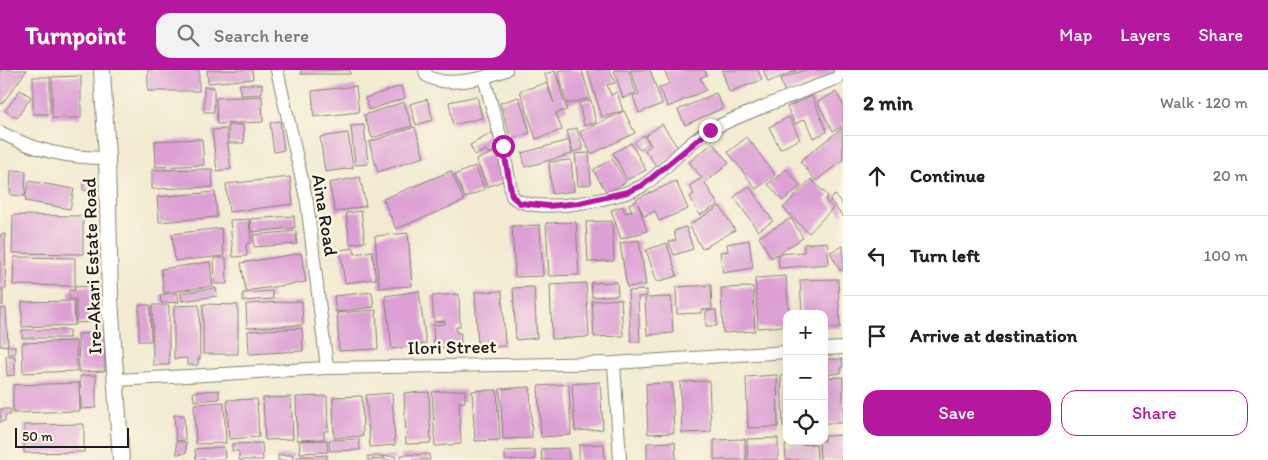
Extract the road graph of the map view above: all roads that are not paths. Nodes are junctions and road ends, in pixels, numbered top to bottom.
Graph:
1 (102, 70) edge
2 (277, 70) edge
3 (506, 70) edge
4 (841, 70) edge
5 (425, 72) edge
6 (484, 78) junction
7 (0, 132) edge
8 (107, 158) junction
9 (843, 348) edge
10 (828, 349) edge
11 (783, 352) edge
12 (614, 363) junction
13 (327, 368) junction
14 (117, 380) junction
15 (121, 460) edge
16 (620, 460) edge

1 - 8 street, Ire-Akari Estate Road
2 - 13 street, Aina Road
3 - 6 street
4 - 6 street
5 - 6 street
7 - 8 street
8 - 14 street, Ire-Akari Estate Road
9 - 10 street
11 - 12 street, Ilori Street
12 - 13 street, Ilori Street
12 - 16 street
13 - 14 street, Ilori Street
14 - 15 street, Ire-Akari Estate Road

